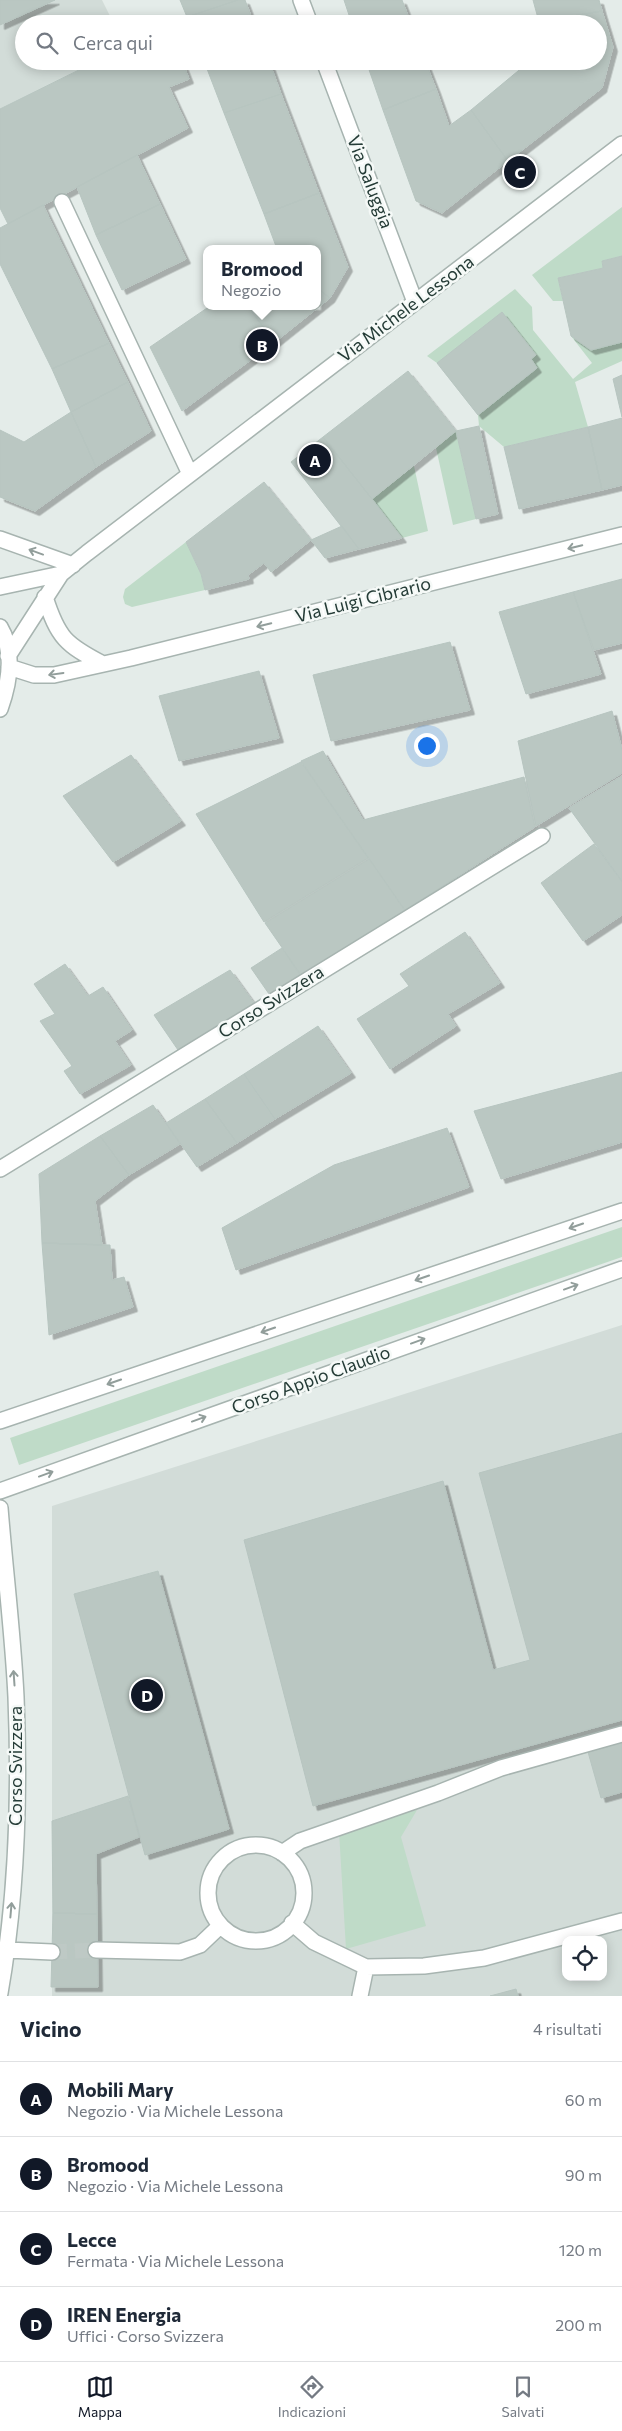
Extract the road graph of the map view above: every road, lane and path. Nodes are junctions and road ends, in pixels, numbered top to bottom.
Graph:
1 (301, 0) edge
2 (307, 15) edge
3 (327, 70) edge
4 (622, 144) edge
5 (62, 202) dead end
6 (415, 302) junction
7 (190, 474) junction
8 (622, 535) edge
9 (0, 538) edge
10 (67, 569) junction
11 (0, 587) edge
12 (45, 597) junction
13 (0, 627) edge
14 (9, 662) junction
15 (103, 664) junction
16 (0, 709) edge
17 (542, 836) dead end
18 (0, 1169) edge
19 (622, 1210) edge
20 (622, 1269) edge
21 (0, 1421) edge
22 (0, 1491) edge
23 (0, 1508) edge
24 (622, 1734) edge
25 (282, 1853) junction
26 (622, 1921) edge
27 (292, 1923) junction
28 (220, 1926) junction
29 (7, 1950) junction
30 (96, 1950) tunnel mouth
31 (52, 1952) tunnel mouth
32 (366, 1967) junction
33 (0, 1993) edge
34 (360, 1996) edge

1 - 2 street
3 - 6 street, Via Saluggia
4 - 6 street, Via Michele Lessona
5 - 7 street
6 - 7 street, Via Michele Lessona
7 - 10 street, Via Michele Lessona
8 -> 15 street, Via Luigi Cibrario
10 -> 9 street
10 - 11 street, Via Michele Lessona
10 - 12 street, Via Michele Lessona
12 - 14 street, Via Michele Lessona
12 - 15 street
13 - 14 street
15 -> 14 street, Via Luigi Cibrario
14 - 16 street
17 - 18 street, Corso Svizzera
19 -> 21 street
22 -> 20 street, Corso Appio Claudio
29 -> 23 street, Corso Svizzera
24 - 25 street
25 - 27 street
25 - 28 street
26 - 32 street
27 - 28 street
27 - 32 street
28 - 30 street
29 - 31 street
29 - 33 street, Corso Svizzera
32 - 34 street

